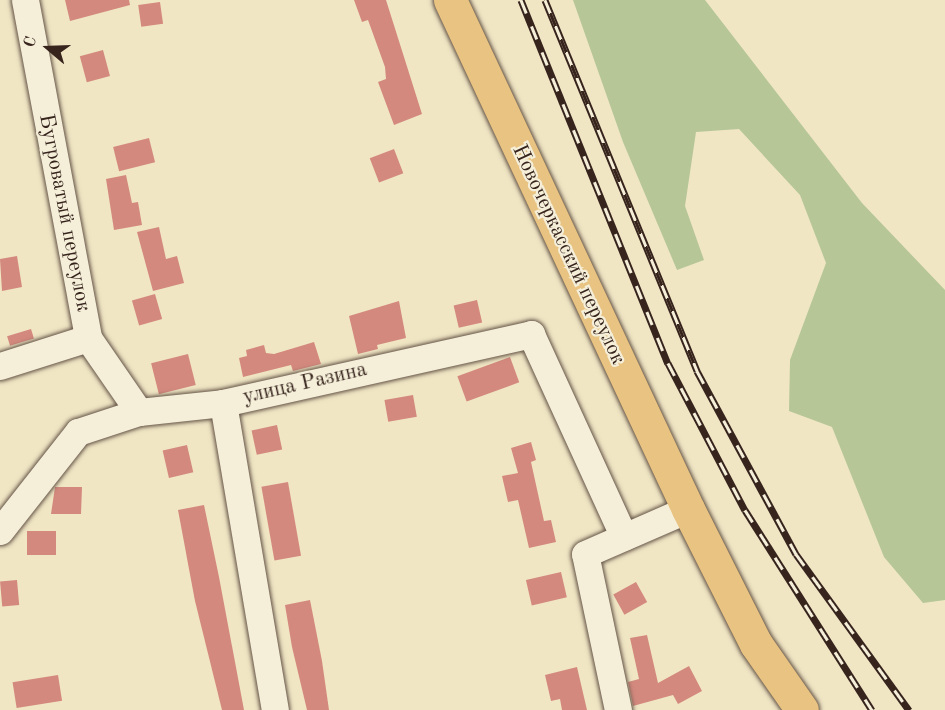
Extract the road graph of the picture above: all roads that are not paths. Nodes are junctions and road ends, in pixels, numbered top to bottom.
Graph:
1 (25, 0) edge
2 (450, 0) edge
3 (88, 338) junction
4 (0, 366) edge
5 (223, 403) junction
6 (139, 412) junction
7 (688, 509) junction
8 (0, 531) edge
9 (624, 537) junction
10 (275, 710) edge
11 (618, 710) edge
12 (802, 710) edge

1 - 3 street, Бугроватый переулок
2 - 7 main road, Новочеркасский переулок
3 - 4 street
3 - 6 street, Бугроватый переулок
5 - 6 street, улица Разина
5 - 9 street, улица Разина
5 - 10 street
6 - 8 street, улица Разина
7 - 9 street
7 - 12 main road, Новочеркасский переулок
9 - 11 street

